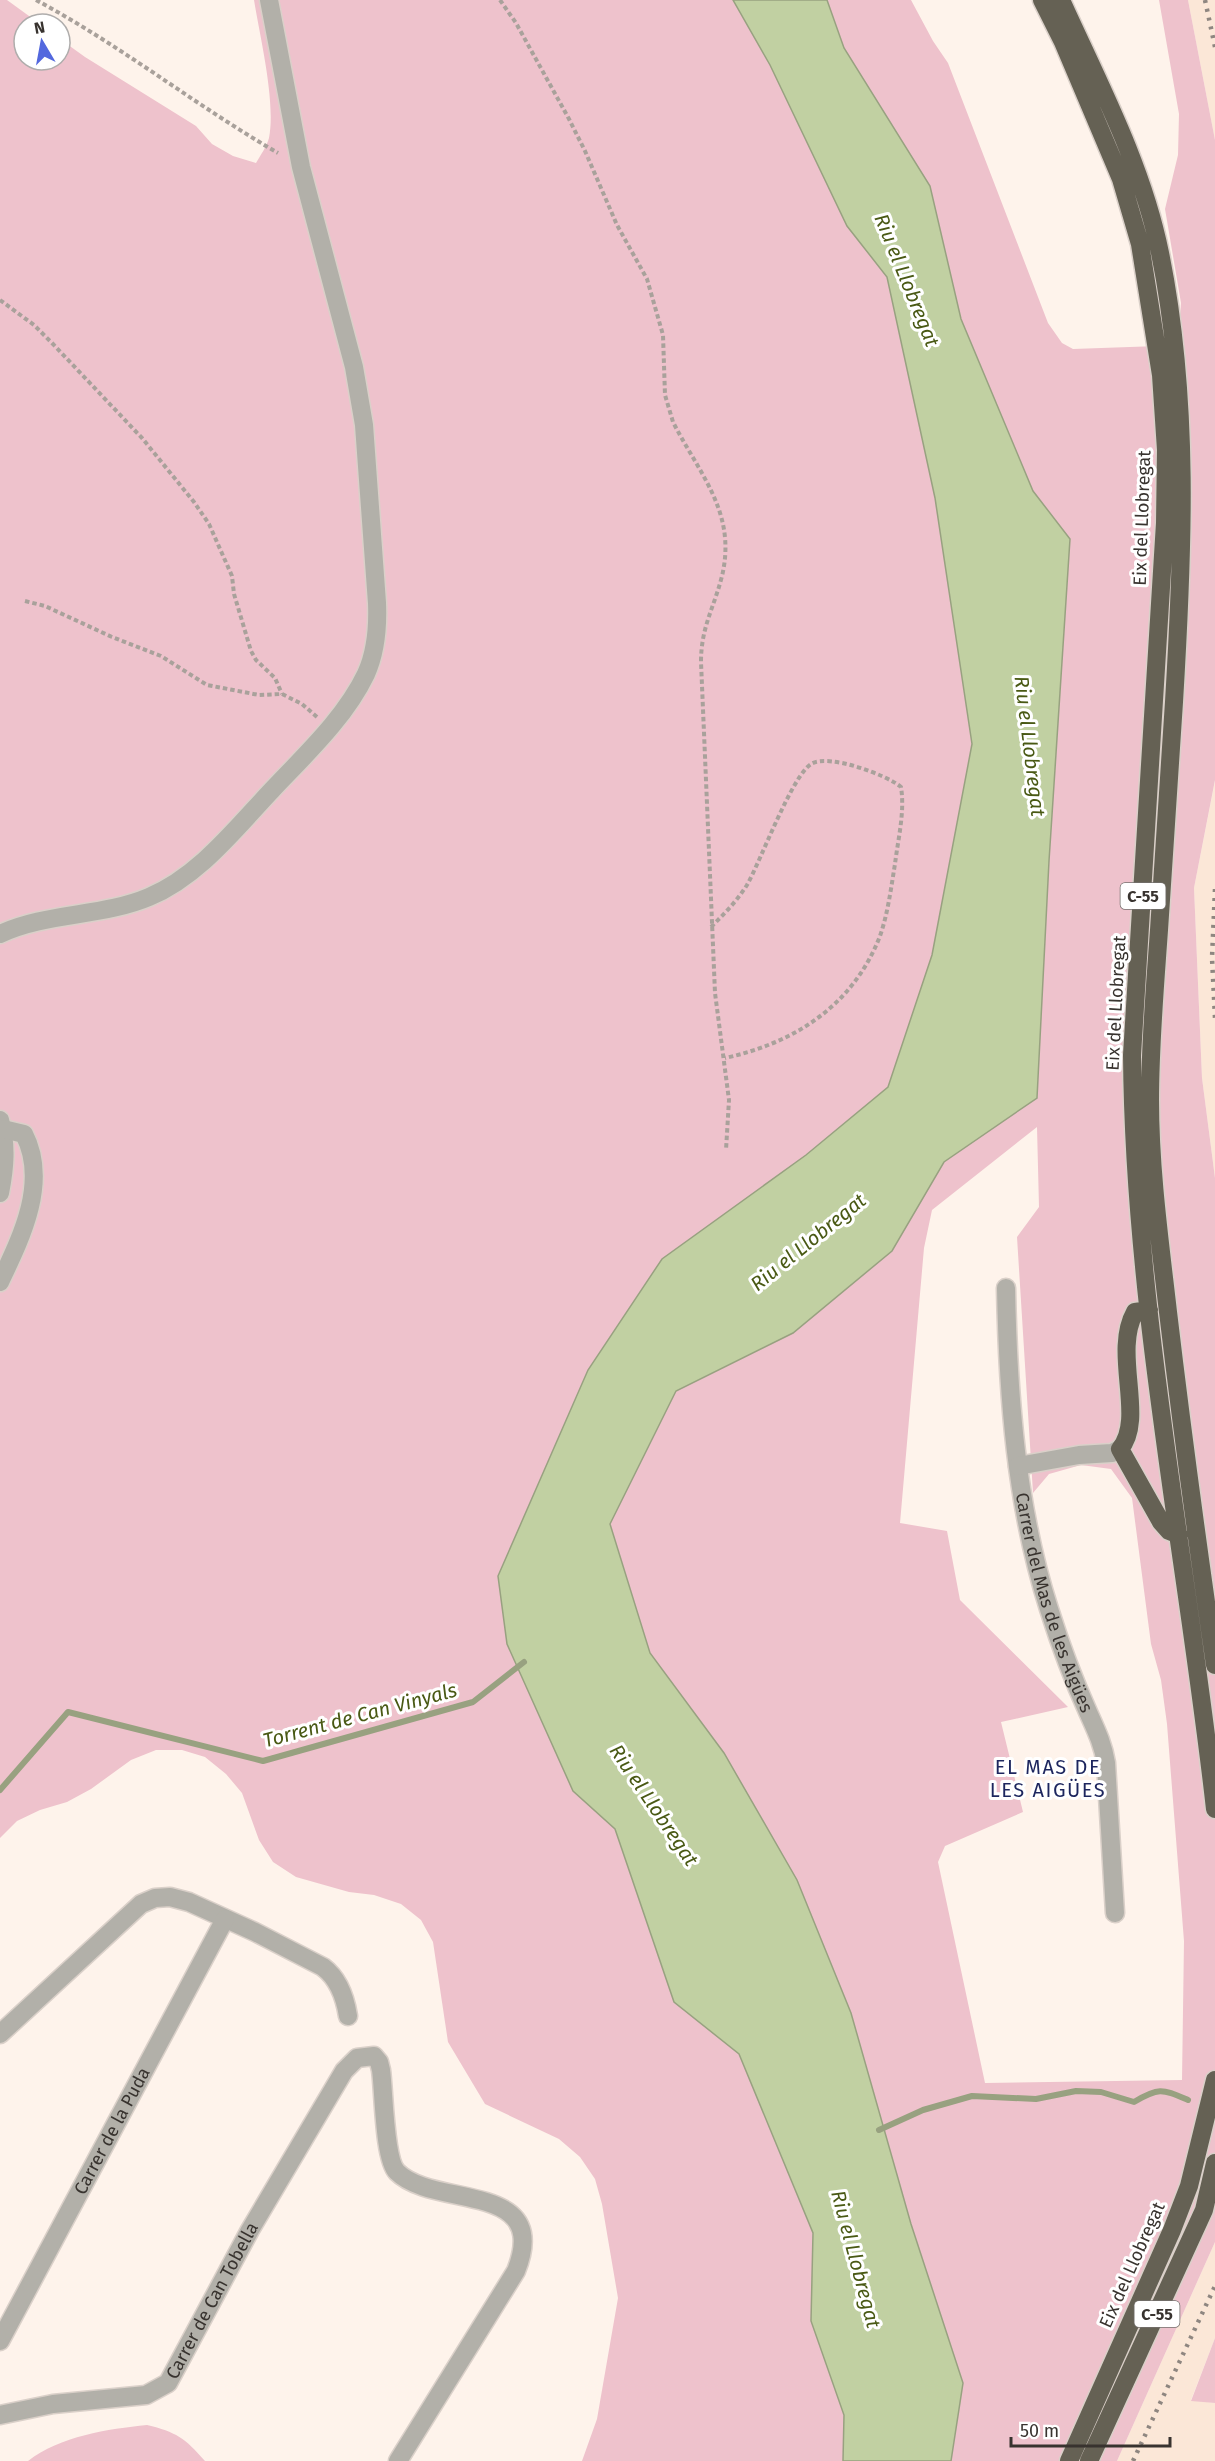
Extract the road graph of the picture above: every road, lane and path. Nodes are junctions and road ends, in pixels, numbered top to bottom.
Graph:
1 (36, 0) edge
2 (269, 0) edge
3 (500, 0) edge
4 (1042, 0) edge
5 (1061, 0) edge
6 (301, 167) junction
7 (0, 300) edge
8 (25, 601) dead end
9 (282, 694) junction
10 (329, 726) junction
11 (711, 927) junction
12 (0, 934) edge
13 (725, 1058) junction
14 (2, 1124) edge
15 (726, 1150) dead end
16 (0, 1192) edge
17 (0, 1282) edge
18 (1006, 1288) dead end
19 (1149, 1310) junction
20 (1120, 1449) junction
21 (1018, 1466) junction
22 (1179, 1535) junction
23 (1215, 1665) edge
24 (1215, 1809) edge
25 (1115, 1913) dead end
26 (225, 1919) junction
27 (348, 2016) dead end
28 (0, 2034) edge
29 (1215, 2080) edge
30 (1215, 2163) edge
31 (0, 2341) edge
32 (0, 2415) edge
33 (398, 2461) edge
34 (1069, 2461) edge
35 (1089, 2461) edge

1 - 6 path
2 - 6 street
3 - 11 path
4 - 19 highway, Eix del Llobregat / C-55
5 - 23 highway, Eix del Llobregat / C-55
6 - 10 street
7 - 9 path
8 - 9 path
9 - 10 path
10 - 12 street
11 - 13 path
11 - 13 path
13 - 15 path
14 - 16 street
14 - 17 street
18 - 21 street, Carrer del Mas de les Aigües
19 - 20 highway
19 - 22 highway, Eix del Llobregat / C-55
20 - 21 street
20 - 22 highway
21 - 25 street, Carrer del Mas de les Aigües
22 - 24 highway, Eix del Llobregat / C-55
26 - 27 street
26 - 28 street
26 - 31 street, Carrer de la Puda
29 - 34 highway, Eix del Llobregat / C-55
30 - 35 highway, C-55
32 - 33 street, Carrer de Can Tobella

